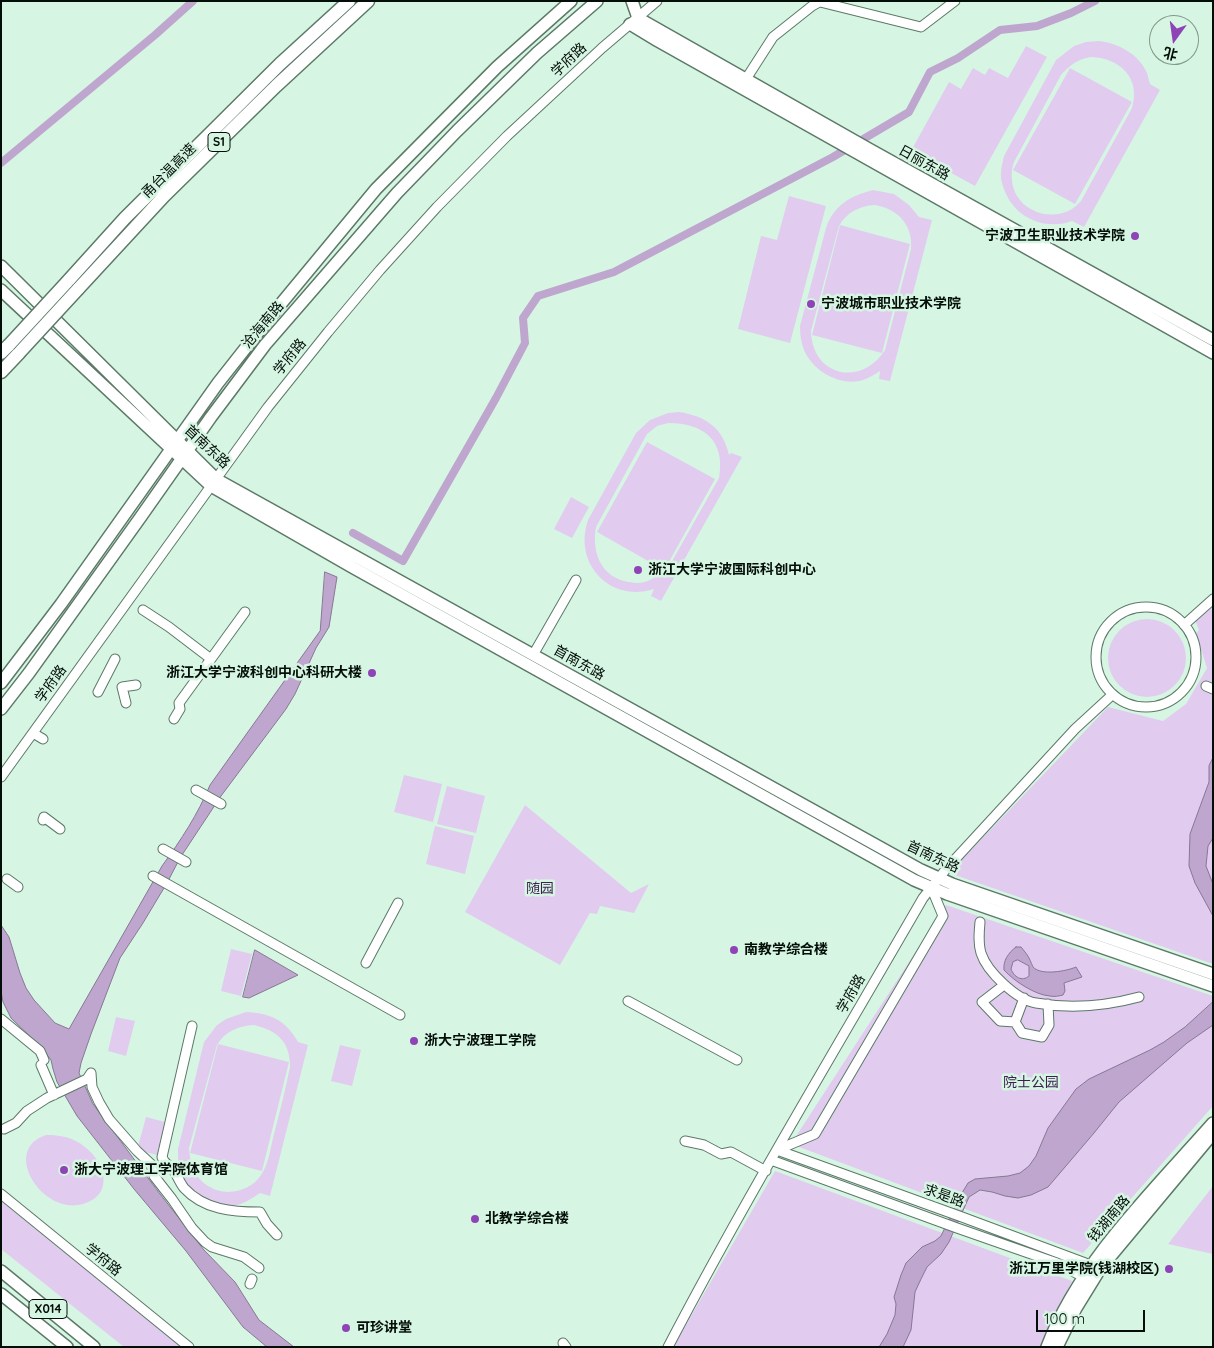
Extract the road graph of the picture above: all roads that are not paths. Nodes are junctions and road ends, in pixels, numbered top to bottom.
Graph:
1 (349, 1) edge
2 (368, 1) edge
3 (571, 1) edge
4 (596, 1) edge
5 (632, 1) edge
6 (657, 1) edge
7 (955, 1) edge
8 (821, 2) edge
9 (634, 21) junction
10 (746, 79) junction
11 (841, 139) junction
12 (865, 153) junction
13 (1, 266) edge
14 (73, 285) junction
15 (1, 290) edge
16 (37, 323) junction
17 (1213, 340) edge
18 (10, 350) edge
19 (1213, 353) edge
20 (1, 372) edge
21 (174, 444) junction
22 (185, 455) junction
23 (214, 483) junction
24 (576, 580) dead end
25 (1213, 599) edge
26 (143, 610) dead end
27 (245, 612) dead end
28 (1184, 625) junction
29 (533, 655) junction
30 (115, 659) dead end
31 (211, 659) junction
32 (106, 678) junction
33 (1, 683) edge
34 (136, 685) dead end
35 (122, 687) junction
36 (98, 692) dead end
37 (1112, 695) junction
38 (126, 702) dead end
39 (1, 709) edge
40 (174, 718) dead end
41 (33, 733) junction
42 (43, 739) dead end
43 (1, 777) edge
44 (199, 792) dead end
45 (221, 804) dead end
46 (43, 820) dead end
47 (60, 829) dead end
48 (165, 850) dead end
49 (186, 862) dead end
50 (153, 876) dead end
51 (8, 879) dead end
52 (935, 883) junction
53 (18, 886) dead end
54 (398, 903) dead end
55 (980, 922) dead end
56 (366, 963) dead end
57 (1213, 974) edge
58 (1004, 985) junction
59 (1213, 986) edge
60 (1139, 997) dead end
61 (1024, 998) junction
62 (628, 1001) dead end
63 (1048, 1004) junction
64 (400, 1015) dead end
65 (1, 1019) edge
66 (1015, 1022) junction
67 (192, 1026) dead end
68 (737, 1060) dead end
69 (57, 1093) junction
70 (1213, 1122) edge
71 (4, 1129) dead end
72 (1213, 1134) edge
73 (685, 1140) dead end
74 (777, 1150) junction
75 (771, 1160) junction
76 (766, 1170) junction
77 (1, 1194) edge
78 (278, 1235) dead end
79 (1096, 1267) junction
80 (259, 1268) dead end
81 (1, 1271) edge
82 (1088, 1280) junction
83 (1, 1294) edge
84 (67, 1347) edge
85 (94, 1347) edge
86 (189, 1347) edge
87 (668, 1347) edge
88 (1047, 1347) edge
89 (1057, 1347) edge

1 - 14 highway, 甬台温高速 / S1
2 - 14 highway, 甬台温高速 / S1
3 - 21 main road, 沧海南路
4 - 22 main road, 沧海南路
5 - 9 main road
6 - 9 street, 学府路
7 - 8 street
8 - 10 street
9 - 10 main road, 日丽东路
9 - 11 main road, 日丽东路
9 - 23 street, 学府路
10 - 11 main road, 日丽东路
11 - 12 main road, 日丽东路
12 - 17 main road, 日丽东路
12 - 19 main road, 日丽东路
13 - 21 main road, 首南东路
14 - 16 highway, 甬台温高速 / S1, bridge
15 - 16 main road, 首南东路
16 - 18 highway, 甬台温高速 / S1, bridge
16 - 21 main road, 首南东路
18 - 20 highway, 甬台温高速 / S1
21 - 22 main road, 首南东路
21 - 33 main road, 沧海南路
22 - 23 main road, 首南东路
22 - 39 main road, 沧海南路
23 - 29 main road, 首南东路
23 - 41 street, 学府路
23 - 52 main road, 首南东路
24 - 29 street
25 - 28 street
26 - 31 street
27 - 31 street
28 - 37 street
28 - 37 street
29 - 52 main road, 首南东路
30 - 32 street
31 - 40 street
32 - 35 street
32 - 36 street
34 - 35 street
35 - 38 street
37 - 52 street, 学府路
41 - 42 street
41 - 43 street, 学府路
44 - 45 street
46 - 47 street
48 - 49 street
50 - 64 street
51 - 53 street
52 - 57 main road, 首南东路
52 - 59 main road, 首南东路
52 - 74 street, 学府路
52 - 74 street
54 - 56 street
55 - 58 street
58 - 61 street
58 - 66 street
60 - 63 street
61 - 63 street
61 - 66 street
62 - 68 street
63 - 66 street
65 - 69 street
67 - 78 street
69 - 71 street
69 - 80 street
70 - 79 main road, 钱湖南路
72 - 79 main road, 钱湖南路
73 - 76 street
74 - 75 street, 学府路
74 - 79 street, 求是路
75 - 76 street, 学府路
75 - 82 street, 求是路
76 - 87 street, 学府路
77 - 86 street, 学府路
79 - 82 main road, 钱湖南路
81 - 85 main road, X014
82 - 88 main road, 钱湖南路
82 - 89 main road, 钱湖南路
83 - 84 main road, X014

